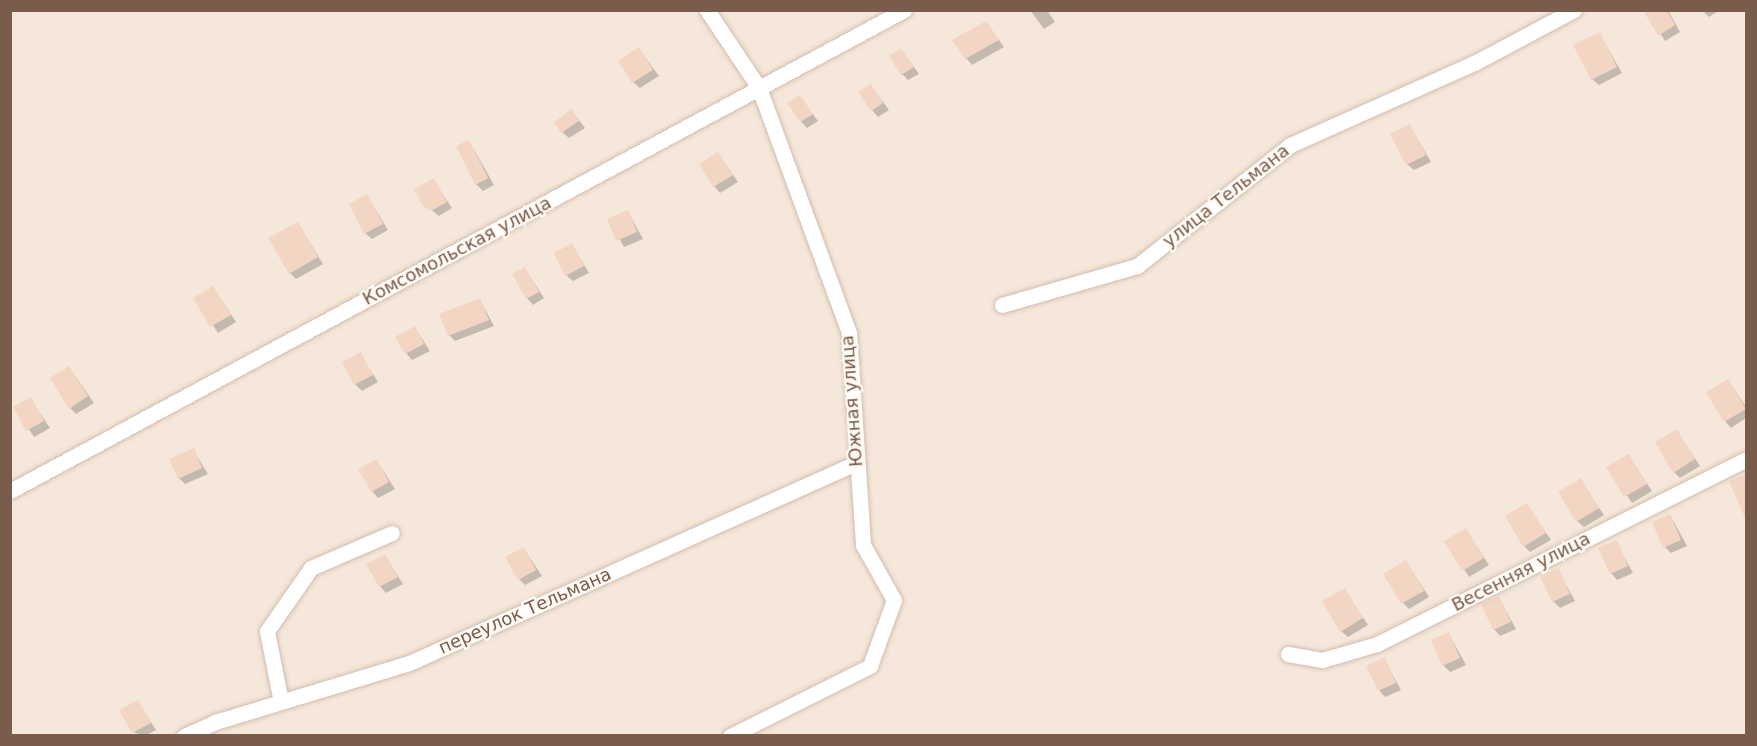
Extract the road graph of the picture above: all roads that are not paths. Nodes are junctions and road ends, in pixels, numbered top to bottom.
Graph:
1 (707, 10) edge
2 (904, 10) edge
3 (1574, 10) edge
4 (759, 88) junction
5 (1002, 305) dead end
6 (1746, 459) edge
7 (856, 463) junction
8 (10, 492) edge
9 (392, 533) dead end
10 (1288, 654) dead end
11 (281, 702) junction
12 (184, 735) edge
13 (730, 735) edge

1 - 4 street, Южная улица
2 - 4 street, Комсомольская улица
3 - 5 street, улица Тельмана
4 - 7 street, Южная улица
4 - 8 street, Комсомольская улица
6 - 10 street, Весенняя улица
7 - 11 street, переулок Тельмана
7 - 13 street, Южная улица
9 - 11 street
11 - 12 street, переулок Тельмана

